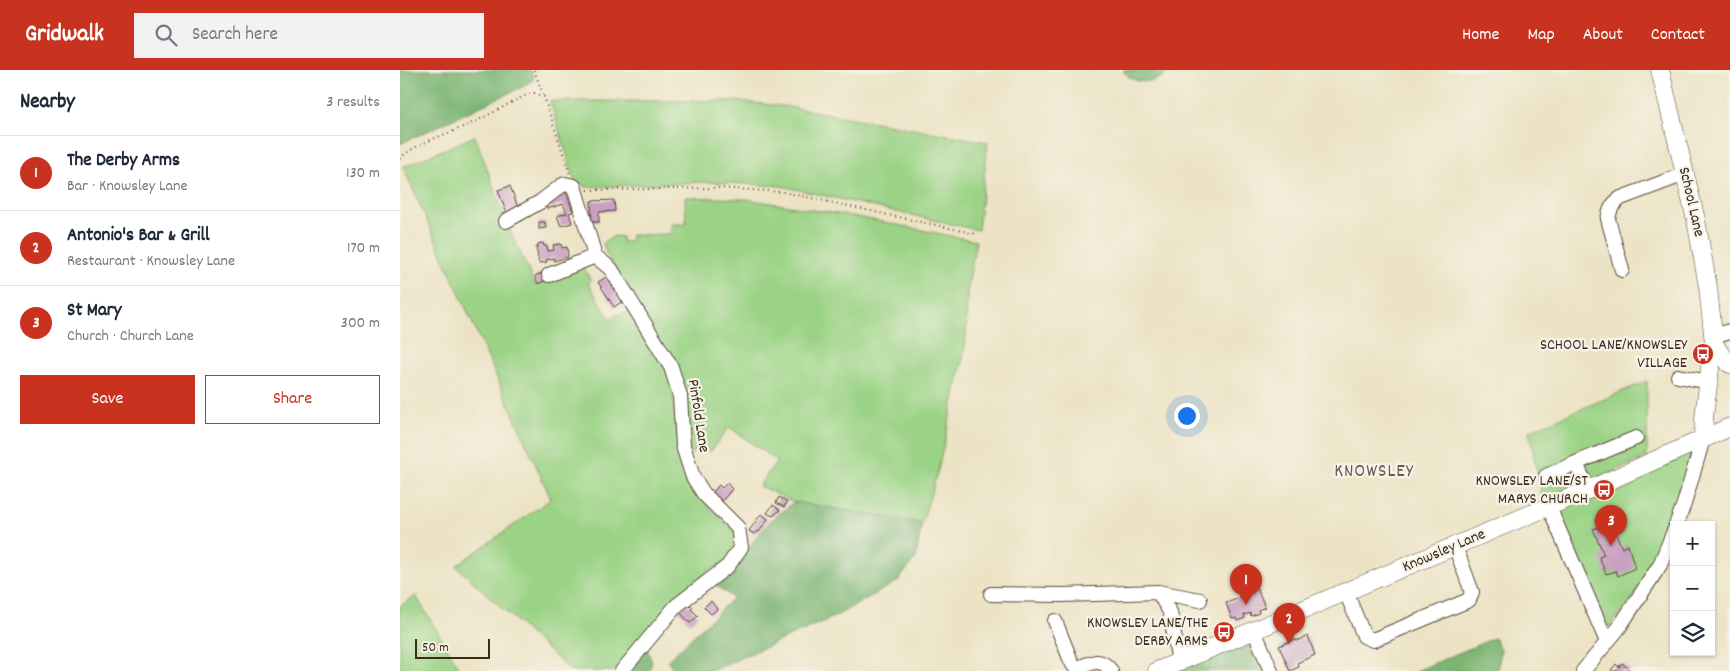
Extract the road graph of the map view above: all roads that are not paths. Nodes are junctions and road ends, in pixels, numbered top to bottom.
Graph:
1 (1660, 70) edge
2 (1685, 174) junction
3 (506, 221) dead end
4 (595, 256) junction
5 (1622, 270) dead end
6 (549, 275) dead end
7 (1730, 331) edge
8 (1713, 340) junction
9 (1730, 364) edge
10 (1678, 376) dead end
11 (1708, 382) junction
12 (1730, 427) edge
13 (1636, 438) dead end
14 (1702, 439) junction
15 (1576, 463) junction
16 (1546, 476) dead end
17 (1588, 490) junction
18 (1549, 507) junction
19 (1678, 521) edge
20 (1670, 541) edge
21 (1455, 546) junction
22 (1158, 592) junction
23 (1346, 592) junction
24 (991, 594) dead end
25 (1200, 600) dead end
26 (1055, 621) dead end
27 (1254, 630) junction
28 (1607, 642) junction
29 (1179, 662) junction
30 (622, 671) edge
31 (1111, 671) edge
32 (1157, 671) edge
33 (1271, 671) edge
34 (1583, 671) edge

1 - 2 main road, School Lane
2 - 5 street
2 - 8 main road, School Lane
3 - 4 street
4 - 6 street
4 - 30 street, Pinfold Lane
7 - 8 street
8 - 9 main road, School Lane
8 - 11 main road, School Lane
10 - 11 street
11 - 14 main road, School Lane
12 - 14 main road, Knowsley Lane
13 - 15 street
14 - 17 main road, Knowsley Lane
14 - 19 street
15 - 16 street
15 - 17 street
17 - 18 main road, Knowsley Lane
18 - 21 main road, Knowsley Lane
18 - 28 street
20 - 28 street
21 - 23 main road, Knowsley Lane
21 - 23 street
22 - 24 street
22 - 25 street
22 - 29 street
23 - 27 main road, Knowsley Lane
26 - 31 street
27 - 29 main road, Knowsley Lane
27 - 33 street
28 - 34 street
29 - 32 main road, Knowsley Lane

